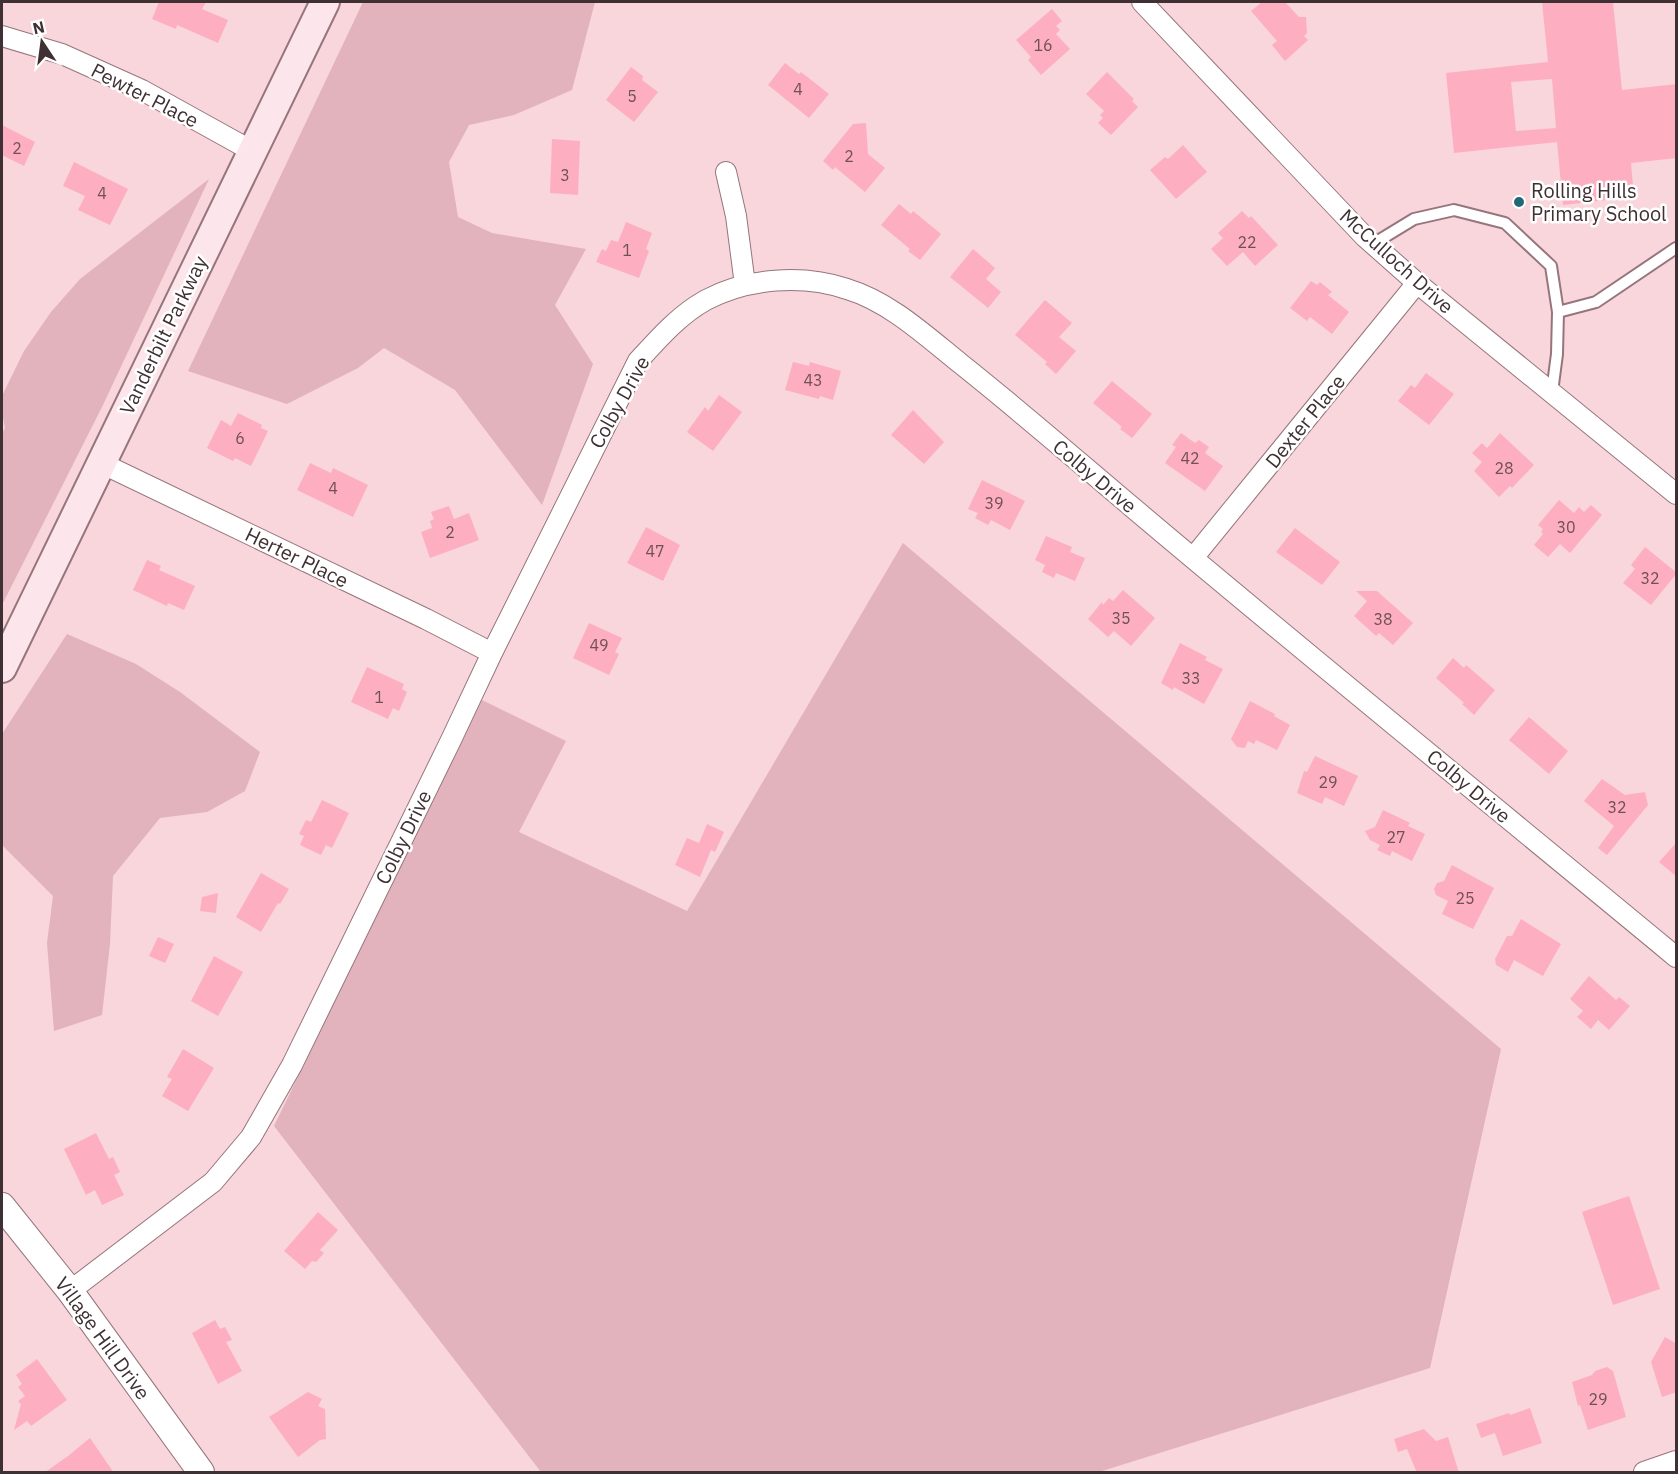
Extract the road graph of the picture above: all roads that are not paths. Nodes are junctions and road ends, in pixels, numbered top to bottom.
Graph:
1 (325, 2) edge
2 (1142, 2) edge
3 (2, 36) edge
4 (252, 151) junction
5 (726, 172) dead end
6 (1373, 244) junction
7 (1677, 248) edge
8 (1417, 283) junction
9 (745, 285) junction
10 (1558, 312) junction
11 (1552, 392) junction
12 (101, 464) junction
13 (1677, 494) edge
14 (1193, 558) junction
15 (492, 653) junction
16 (2, 668) edge
17 (1677, 957) edge
18 (2, 1206) edge
19 (70, 1291) junction
20 (1677, 1461) edge
21 (201, 1473) edge
22 (1644, 1473) edge

1 - 4 main road, Vanderbilt Parkway
2 - 6 street, McCulloch Drive
3 - 4 street, Pewter Place
4 - 12 main road, Vanderbilt Parkway
5 - 9 street
6 - 8 street, McCulloch Drive
6 - 10 lane
7 - 10 lane
8 - 11 street, McCulloch Drive
8 - 14 street, Dexter Place
9 - 14 street, Colby Drive
9 - 15 street, Colby Drive
10 - 11 lane
11 - 13 street, McCulloch Drive
12 - 15 street, Herter Place
12 - 16 main road, Vanderbilt Parkway
14 - 17 street, Colby Drive
15 - 19 street, Colby Drive
18 - 19 street, Village Hill Drive
19 - 21 street, Village Hill Drive
20 - 22 street

